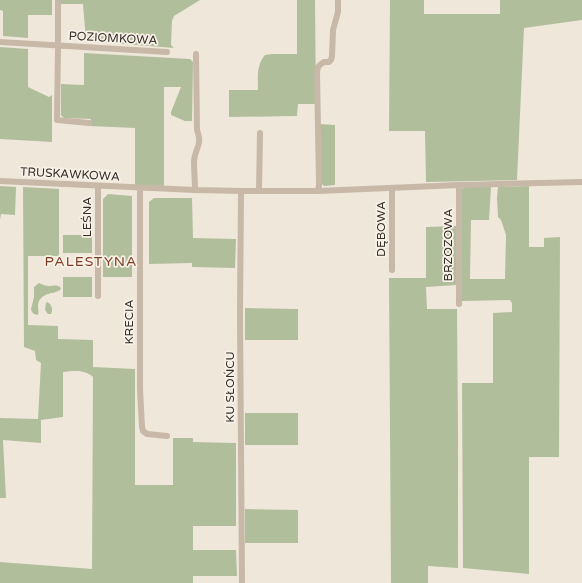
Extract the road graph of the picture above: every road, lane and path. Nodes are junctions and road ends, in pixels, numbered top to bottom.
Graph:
1 (58, 0) edge
2 (338, 0) edge
3 (0, 42) edge
4 (58, 46) junction
5 (167, 52) dead end
6 (196, 54) dead end
7 (89, 122) dead end
8 (260, 133) dead end
9 (0, 181) edge
10 (582, 182) edge
11 (459, 185) junction
12 (98, 186) junction
13 (140, 188) junction
14 (392, 188) junction
15 (195, 190) junction
16 (241, 191) junction
17 (259, 191) junction
18 (318, 191) junction
19 (392, 270) dead end
20 (98, 296) dead end
21 (460, 304) dead end
22 (167, 436) dead end
23 (242, 583) edge

1 - 4 street, POZIOMKOWA
2 - 18 street
3 - 4 street, POZIOMKOWA
4 - 5 street, POZIOMKOWA
4 - 7 street, POZIOMKOWA
6 - 15 street
8 - 17 street
9 - 12 street, TRUSKAWKOWA
10 - 11 street, TRUSKAWKOWA
11 - 14 street, TRUSKAWKOWA
11 - 21 street, BRZOZOWA
12 - 13 street, TRUSKAWKOWA
12 - 20 street, LEŚNA
13 - 15 street, TRUSKAWKOWA
13 - 22 street, KRECIA
14 - 18 street, TRUSKAWKOWA
14 - 19 street, DĘBOWA
15 - 16 street, TRUSKAWKOWA
16 - 17 street, TRUSKAWKOWA
16 - 23 street, KU SŁOŃCU
17 - 18 street, TRUSKAWKOWA

